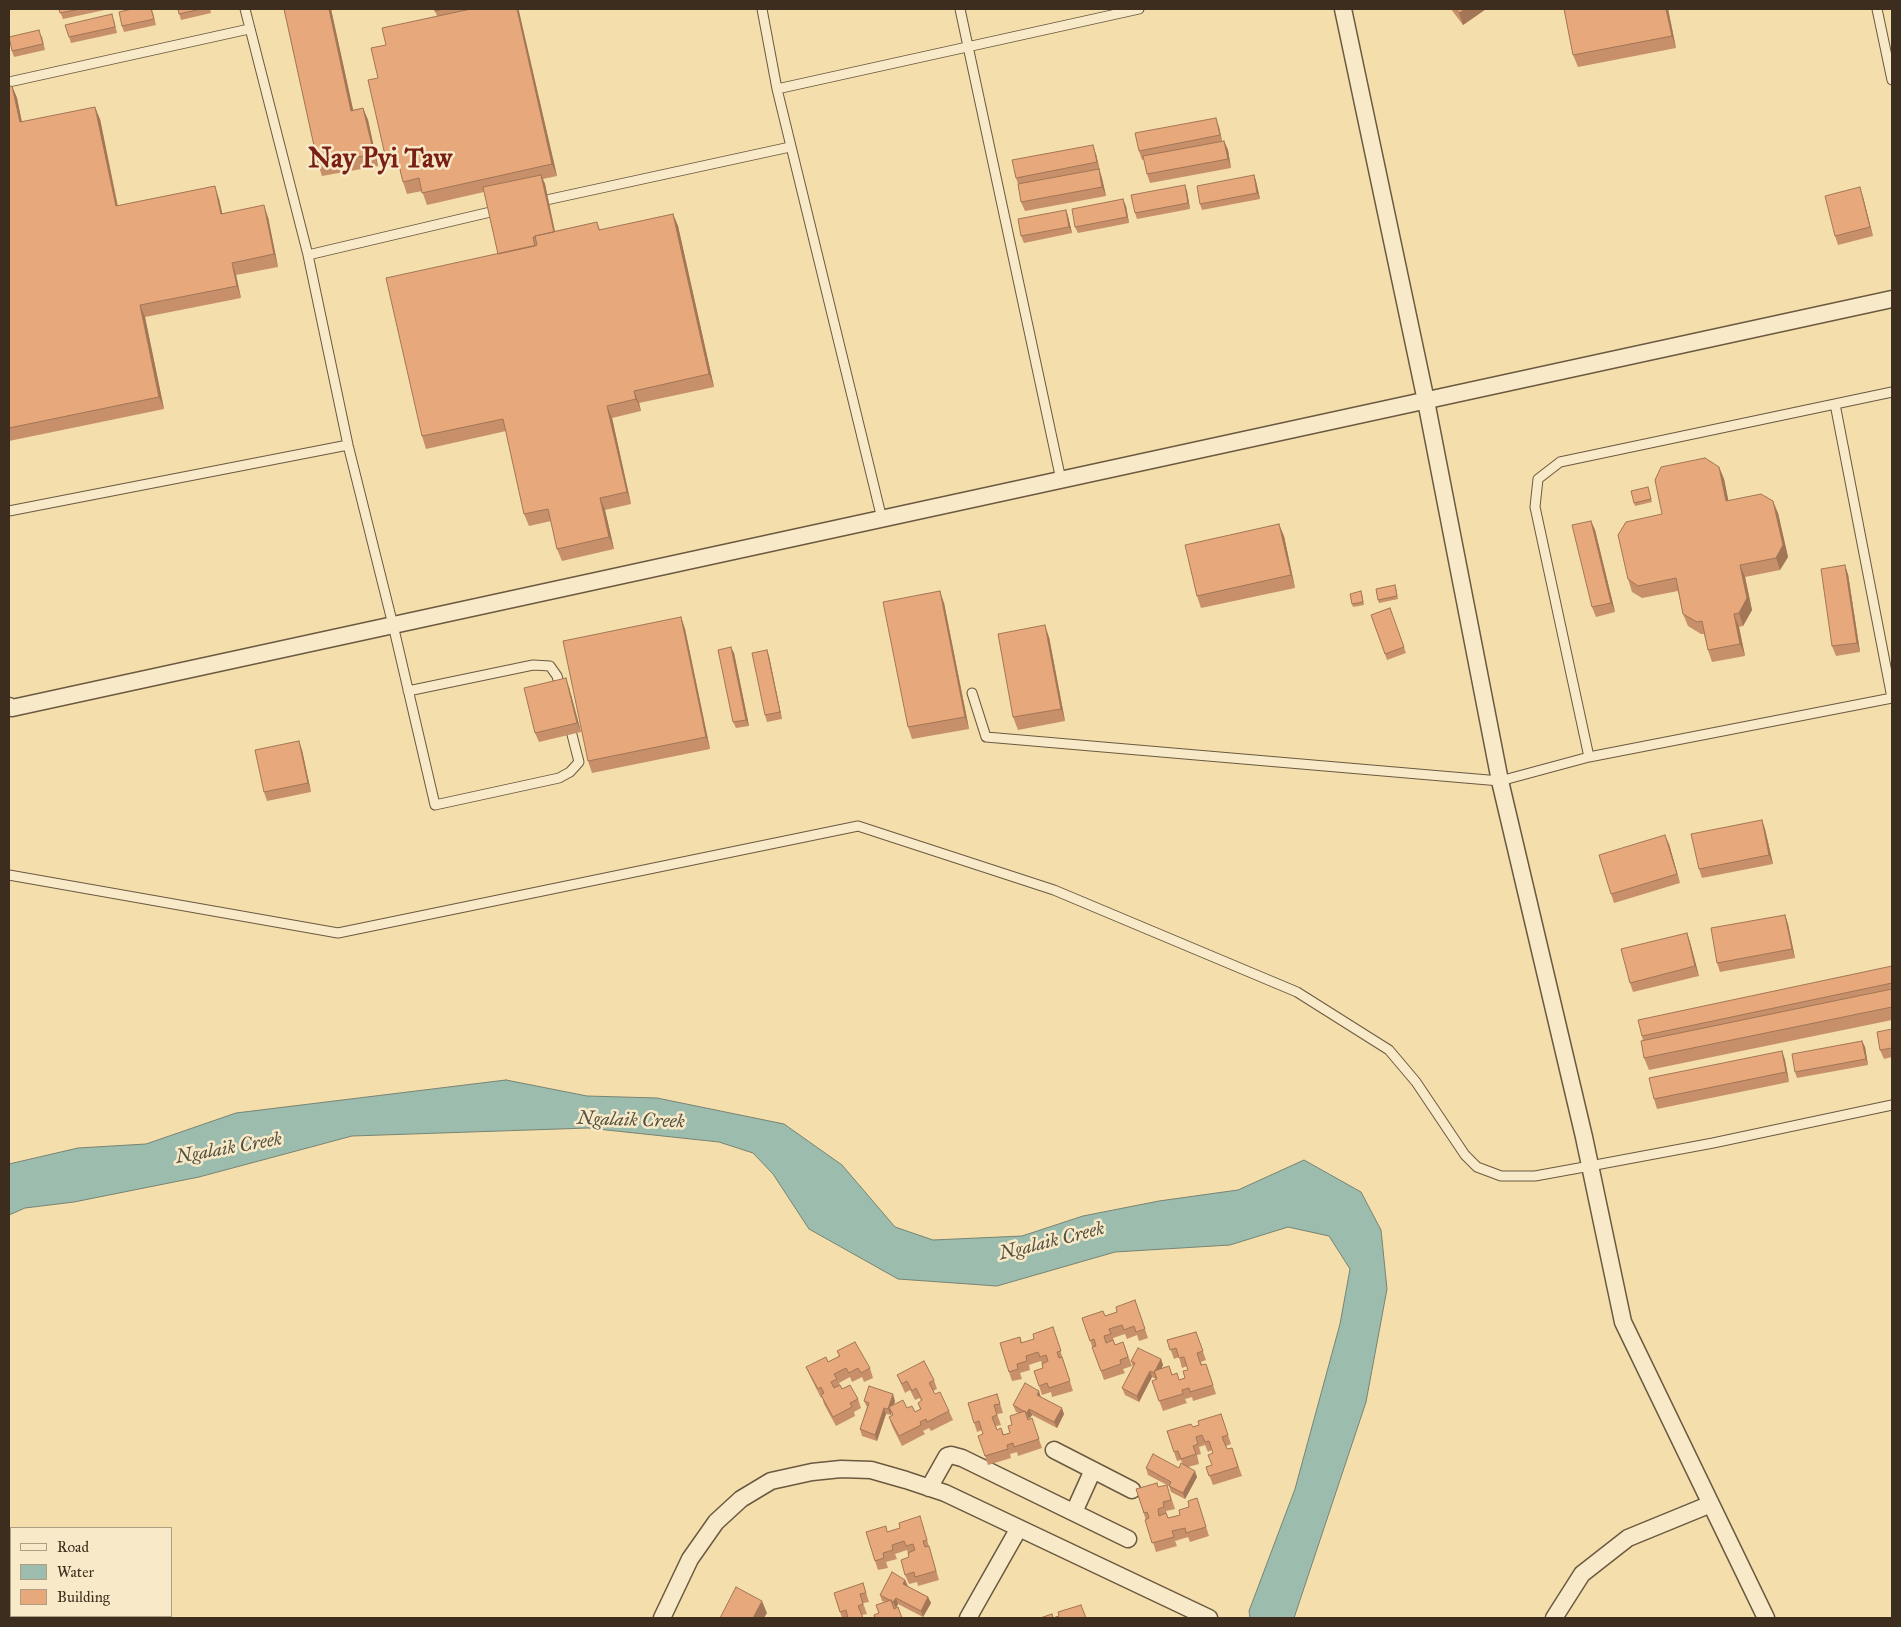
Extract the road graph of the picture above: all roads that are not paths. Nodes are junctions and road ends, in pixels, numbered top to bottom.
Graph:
1 (245, 9) edge
2 (762, 9) edge
3 (960, 9) edge
4 (1139, 9) edge
5 (1343, 9) edge
6 (1877, 9) edge
7 (249, 29) junction
8 (968, 47) junction
9 (1892, 80) edge
10 (9, 82) edge
11 (778, 89) junction
12 (790, 147) junction
13 (532, 203) edge
14 (505, 209) edge
15 (308, 255) junction
16 (1892, 299) edge
17 (1892, 392) edge
18 (1426, 401) junction
19 (1835, 404) junction
20 (348, 445) junction
21 (1061, 480) junction
22 (9, 511) edge
23 (882, 519) junction
24 (393, 626) junction
25 (408, 691) junction
26 (972, 693) dead end
27 (9, 706) edge
28 (1589, 757) junction
29 (1500, 781) junction
30 (9, 875) edge
31 (1892, 1105) edge
32 (1590, 1166) junction
33 (1054, 1450) dead end
34 (1093, 1470) junction
35 (929, 1488) junction
36 (1132, 1490) dead end
37 (1711, 1504) junction
38 (1074, 1512) junction
39 (1019, 1528) junction
40 (1128, 1539) dead end
41 (662, 1618) edge
42 (968, 1618) edge
43 (1209, 1618) edge
44 (1554, 1618) edge
45 (1766, 1618) edge

1 - 7 lane
2 - 11 lane
3 - 8 lane
4 - 8 lane
5 - 18 street
6 - 9 lane
7 - 10 lane
7 - 15 lane
8 - 11 lane
8 - 21 lane
11 - 12 lane
12 - 13 lane
12 - 23 lane
14 - 15 lane
15 - 20 lane
16 - 18 street
17 - 19 lane
18 - 21 street
18 - 29 street
19 - 28 lane
19 - 28 lane
20 - 22 lane
20 - 24 lane
21 - 23 street
23 - 24 street
24 - 25 lane
24 - 27 street
25 - 25 lane
26 - 29 lane
28 - 29 lane
29 - 32 street
30 - 32 lane
31 - 32 lane
32 - 37 street
33 - 34 street
34 - 36 street
34 - 38 street
35 - 38 street
35 - 39 street
35 - 41 street
37 - 44 street
37 - 45 street
38 - 40 street
39 - 42 street
39 - 43 street

